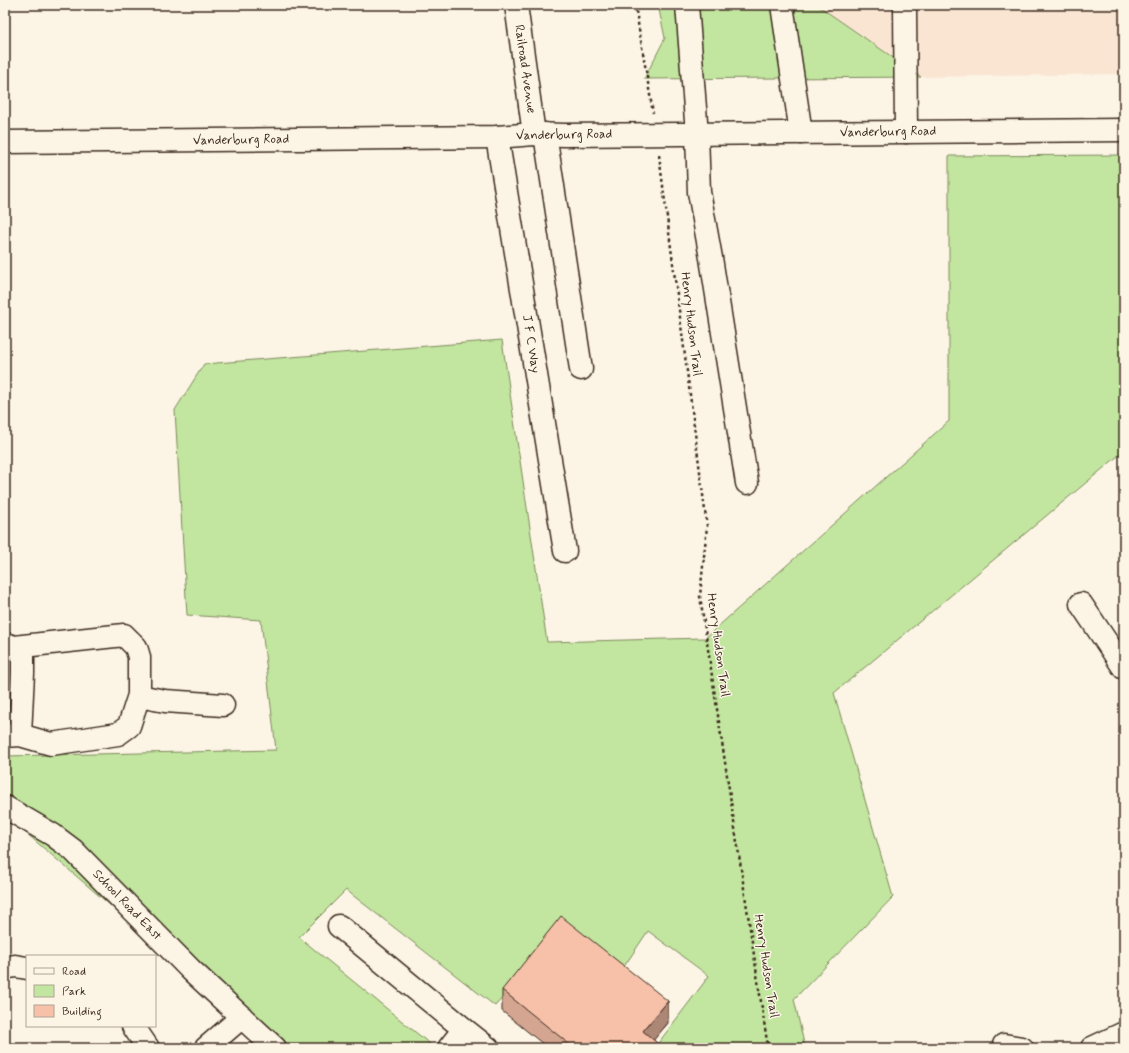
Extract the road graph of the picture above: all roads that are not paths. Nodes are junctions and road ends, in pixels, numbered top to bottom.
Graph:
1 (516, 5) edge
2 (687, 5) edge
3 (782, 5) edge
4 (905, 5) edge
5 (1124, 130) edge
6 (906, 132) junction
7 (801, 133) junction
8 (539, 134) junction
9 (696, 134) junction
10 (497, 137) junction
11 (5, 142) edge
12 (581, 369) dead end
13 (747, 483) dead end
14 (564, 552) dead end
15 (1081, 604) dead end
16 (14, 645) edge
17 (1124, 668) edge
18 (139, 696) junction
19 (223, 705) dead end
20 (12, 736) edge
21 (5, 807) edge
22 (339, 926) dead end
23 (5, 968) edge
24 (26, 968) edge
25 (242, 1017) junction
26 (134, 1027) edge
27 (464, 1029) junction
28 (1124, 1033) edge
29 (148, 1048) edge
30 (206, 1048) edge
31 (275, 1048) edge
32 (449, 1048) edge
33 (488, 1048) edge
34 (1092, 1048) edge

1 - 8 street, Railroad Avenue
2 - 9 street
3 - 7 street
4 - 6 street
5 - 6 street, Vanderburg Road
6 - 7 street, Vanderburg Road
7 - 9 street, Vanderburg Road
8 - 9 street, Vanderburg Road
8 - 10 street, Vanderburg Road
8 - 12 street, Railroad Avenue
9 - 13 street
10 - 11 street, Vanderburg Road
10 - 14 street, J F C Way
15 - 17 street
16 - 18 street
16 - 20 street
18 - 19 street
18 - 20 street
21 - 25 street, School Road East
22 - 27 street
23 - 24 street
25 - 30 street
25 - 31 street, School Road East
26 - 29 street
27 - 32 street
27 - 33 street
28 - 34 street

